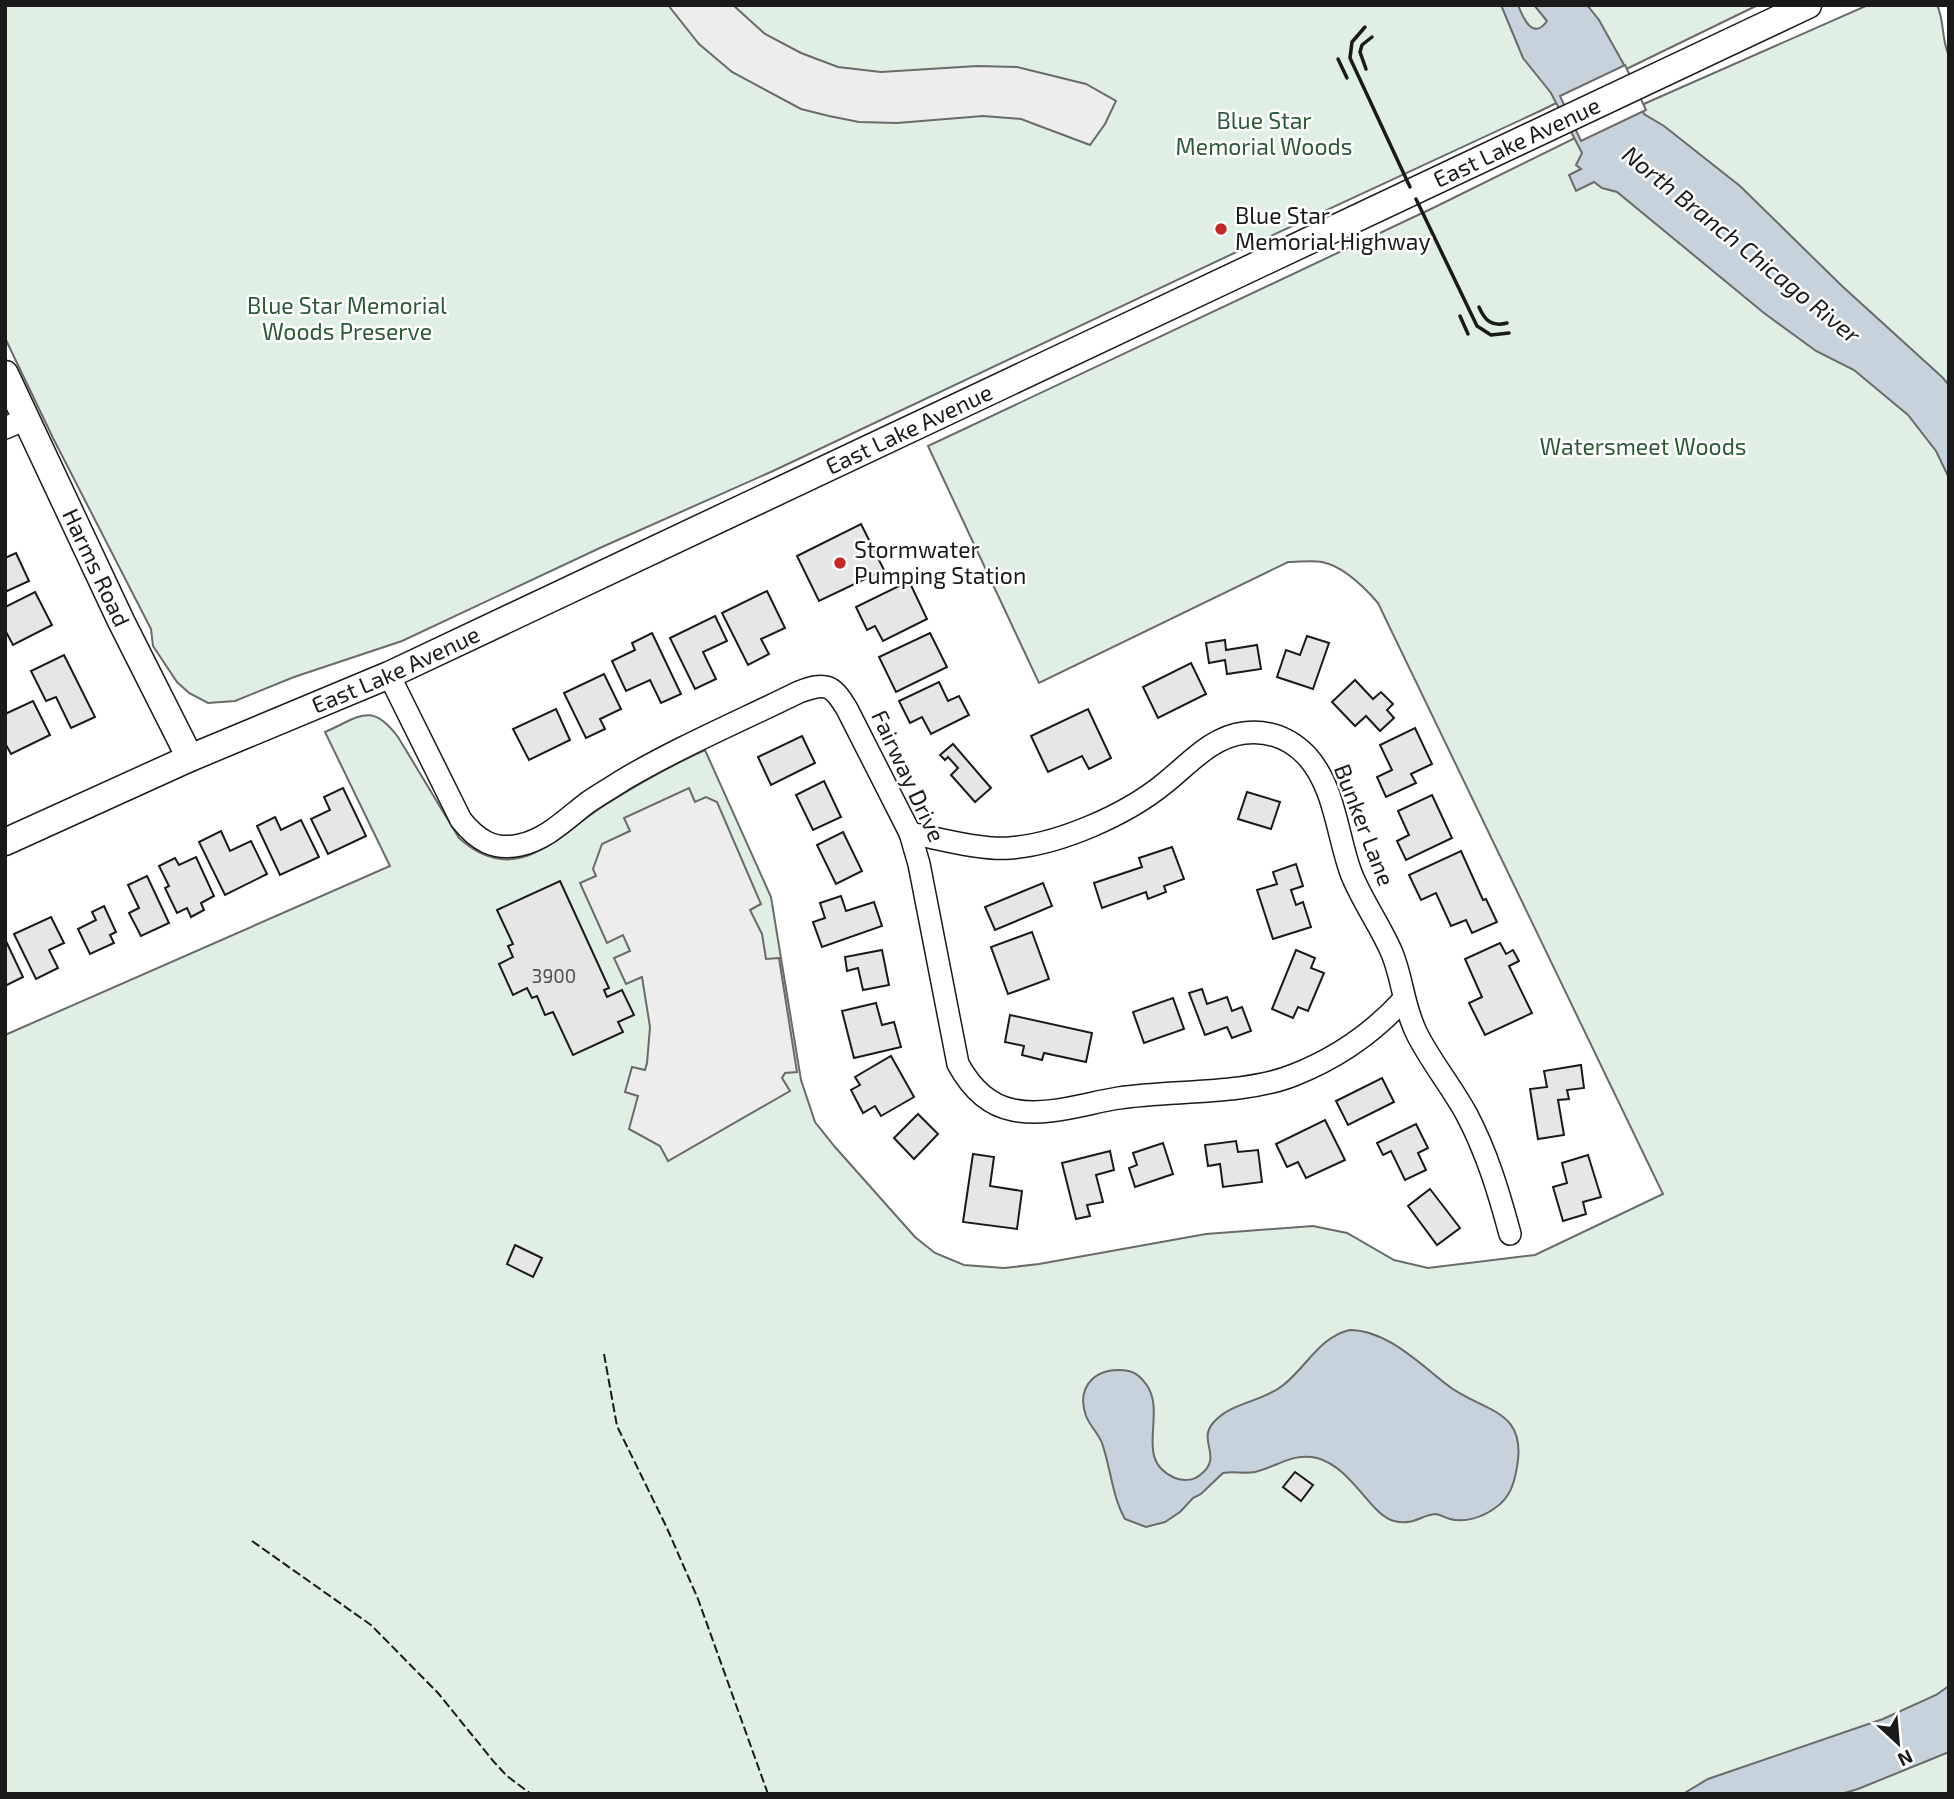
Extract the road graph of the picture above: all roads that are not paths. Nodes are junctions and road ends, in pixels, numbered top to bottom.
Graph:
1 (1808, 5) edge
2 (5, 374) edge
3 (16, 424) edge
4 (389, 675) junction
5 (190, 758) junction
6 (911, 833) junction
7 (5, 842) edge
8 (1403, 1000) junction
9 (1510, 1234) dead end

1 - 4 main road, East Lake Avenue
2 - 3 main road, Harms Road
3 - 5 main road, Harms Road
4 - 5 main road, East Lake Avenue
4 - 6 street, Fairway Drive
5 - 7 main road, East Lake Avenue
6 - 8 street, Bunker Lane
6 - 8 street, Fairway Drive
8 - 9 street, Bunker Lane

